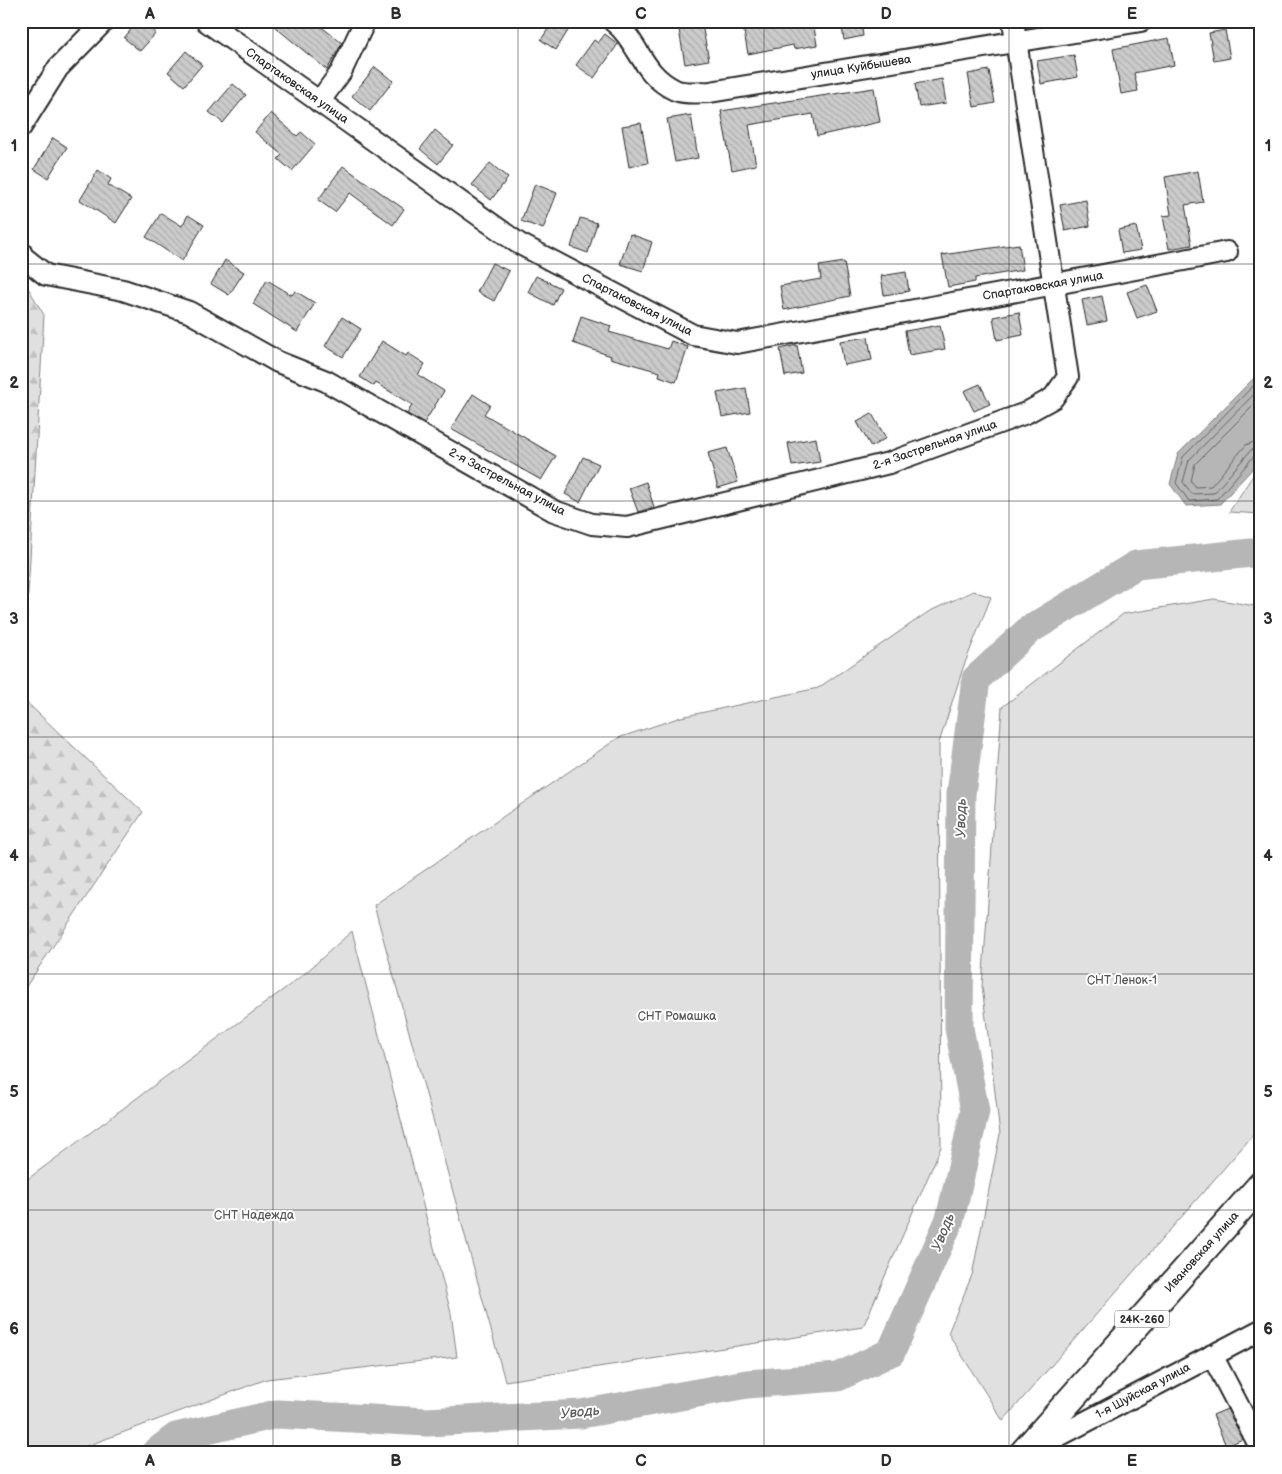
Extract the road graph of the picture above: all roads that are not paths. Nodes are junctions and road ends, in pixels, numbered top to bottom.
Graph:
1 (104, 21) edge
2 (206, 21) edge
3 (365, 21) edge
4 (613, 21) edge
5 (1013, 21) edge
6 (1141, 21) edge
7 (1016, 42) junction
8 (319, 102) junction
9 (21, 127) edge
10 (21, 252) edge
11 (1227, 252) dead end
12 (1054, 284) junction
13 (1261, 1185) edge
14 (1261, 1330) edge
15 (1212, 1356) junction
16 (1261, 1449) edge
17 (1025, 1453) edge

1 - 9 street
2 - 8 street, Спартаковская улица
3 - 8 street
4 - 7 street, улица Куйбышева
5 - 7 street
6 - 7 street, улица Куйбышева
7 - 12 street
8 - 12 street, Спартаковская улица
10 - 12 street, 2-я Застрельная улица
11 - 12 street, Спартаковская улица
13 - 17 main road, Ивановская улица / 24К-260
14 - 15 street, 1-я Шуйская улица
15 - 16 street
15 - 17 street, 1-я Шуйская улица

